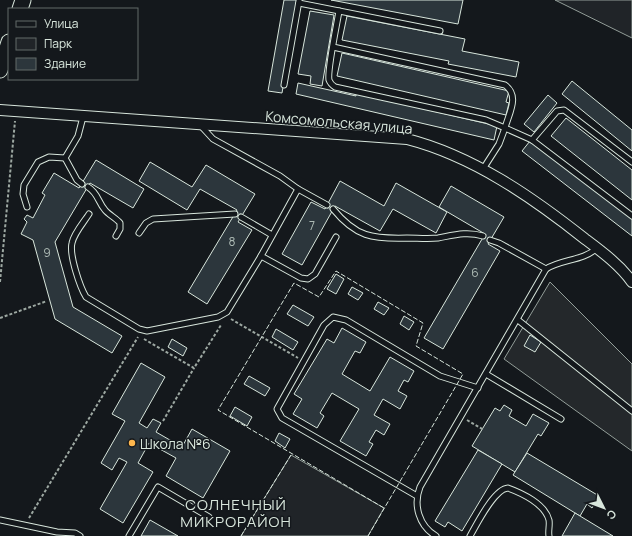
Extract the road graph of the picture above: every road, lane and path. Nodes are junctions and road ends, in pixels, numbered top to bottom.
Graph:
1 (299, 2) edge
2 (339, 11) junction
3 (440, 31) dead end
4 (8, 45) edge
5 (333, 47) junction
6 (0, 70) edge
7 (284, 85) dead end
8 (0, 110) edge
9 (16, 112) junction
10 (83, 117) junction
11 (201, 125) junction
12 (505, 128) junction
13 (532, 140) junction
14 (65, 158) junction
15 (632, 162) edge
16 (483, 170) junction
17 (82, 184) dead end
18 (88, 187) dead end
19 (298, 189) junction
20 (327, 205) dead end
21 (27, 207) dead end
22 (333, 209) dead end
23 (89, 214) dead end
24 (235, 214) dead end
25 (632, 216) edge
26 (241, 217) dead end
27 (139, 233) dead end
28 (272, 235) junction
29 (116, 236) dead end
30 (483, 236) dead end
31 (336, 237) dead end
32 (490, 240) dead end
33 (597, 248) junction
34 (261, 256) junction
35 (546, 269) junction
36 (0, 282) edge
37 (632, 282) edge
38 (47, 301) dead end
39 (233, 305) junction
40 (0, 318) edge
41 (518, 320) junction
42 (222, 323) dead end
43 (304, 361) junction
44 (194, 368) junction
45 (486, 374) junction
46 (478, 388) junction
47 (632, 411) edge
48 (470, 413) dead end
49 (466, 419) junction
50 (561, 419) dead end
51 (163, 420) dead end
52 (462, 426) dead end
53 (484, 430) dead end
54 (417, 496) junction
55 (209, 517) dead end
56 (0, 520) edge
57 (25, 525) junction
58 (80, 536) edge
59 (129, 536) edge
60 (436, 536) edge
61 (470, 536) edge
62 (549, 536) edge

1 - 2 lane
1 - 7 lane
2 - 3 lane
2 - 5 lane
4 - 6 street
5 - 12 lane
5 - 12 lane
8 - 9 street, Комсомольская улица
9 - 10 street, Комсомольская улица
9 - 36 path
10 - 11 street, Комсомольская улица
10 - 14 lane
11 - 16 street, Комсомольская улица
11 - 19 lane
12 - 13 lane
12 - 16 lane
13 - 15 lane
13 - 25 lane
14 - 17 lane
14 - 21 lane
16 - 33 street, Комсомольская улица
18 - 29 lane
19 - 20 lane
19 - 28 lane
22 - 30 lane
23 - 39 lane
24 - 27 lane
26 - 28 lane
28 - 34 lane
31 - 34 lane
32 - 35 lane
33 - 35 lane
33 - 37 street, Комсомольская улица
34 - 39 lane
35 - 41 lane
38 - 40 path
39 - 43 path
41 - 45 lane
41 - 47 lane
42 - 44 path
43 - 46 lane
43 - 54 lane
44 - 51 path
44 - 57 path
45 - 46 lane
45 - 50 lane
46 - 54 lane
48 - 49 path
49 - 52 path
49 - 53 path
54 - 60 lane
55 - 59 lane
56 - 57 lane
57 - 58 lane
61 - 62 lane

